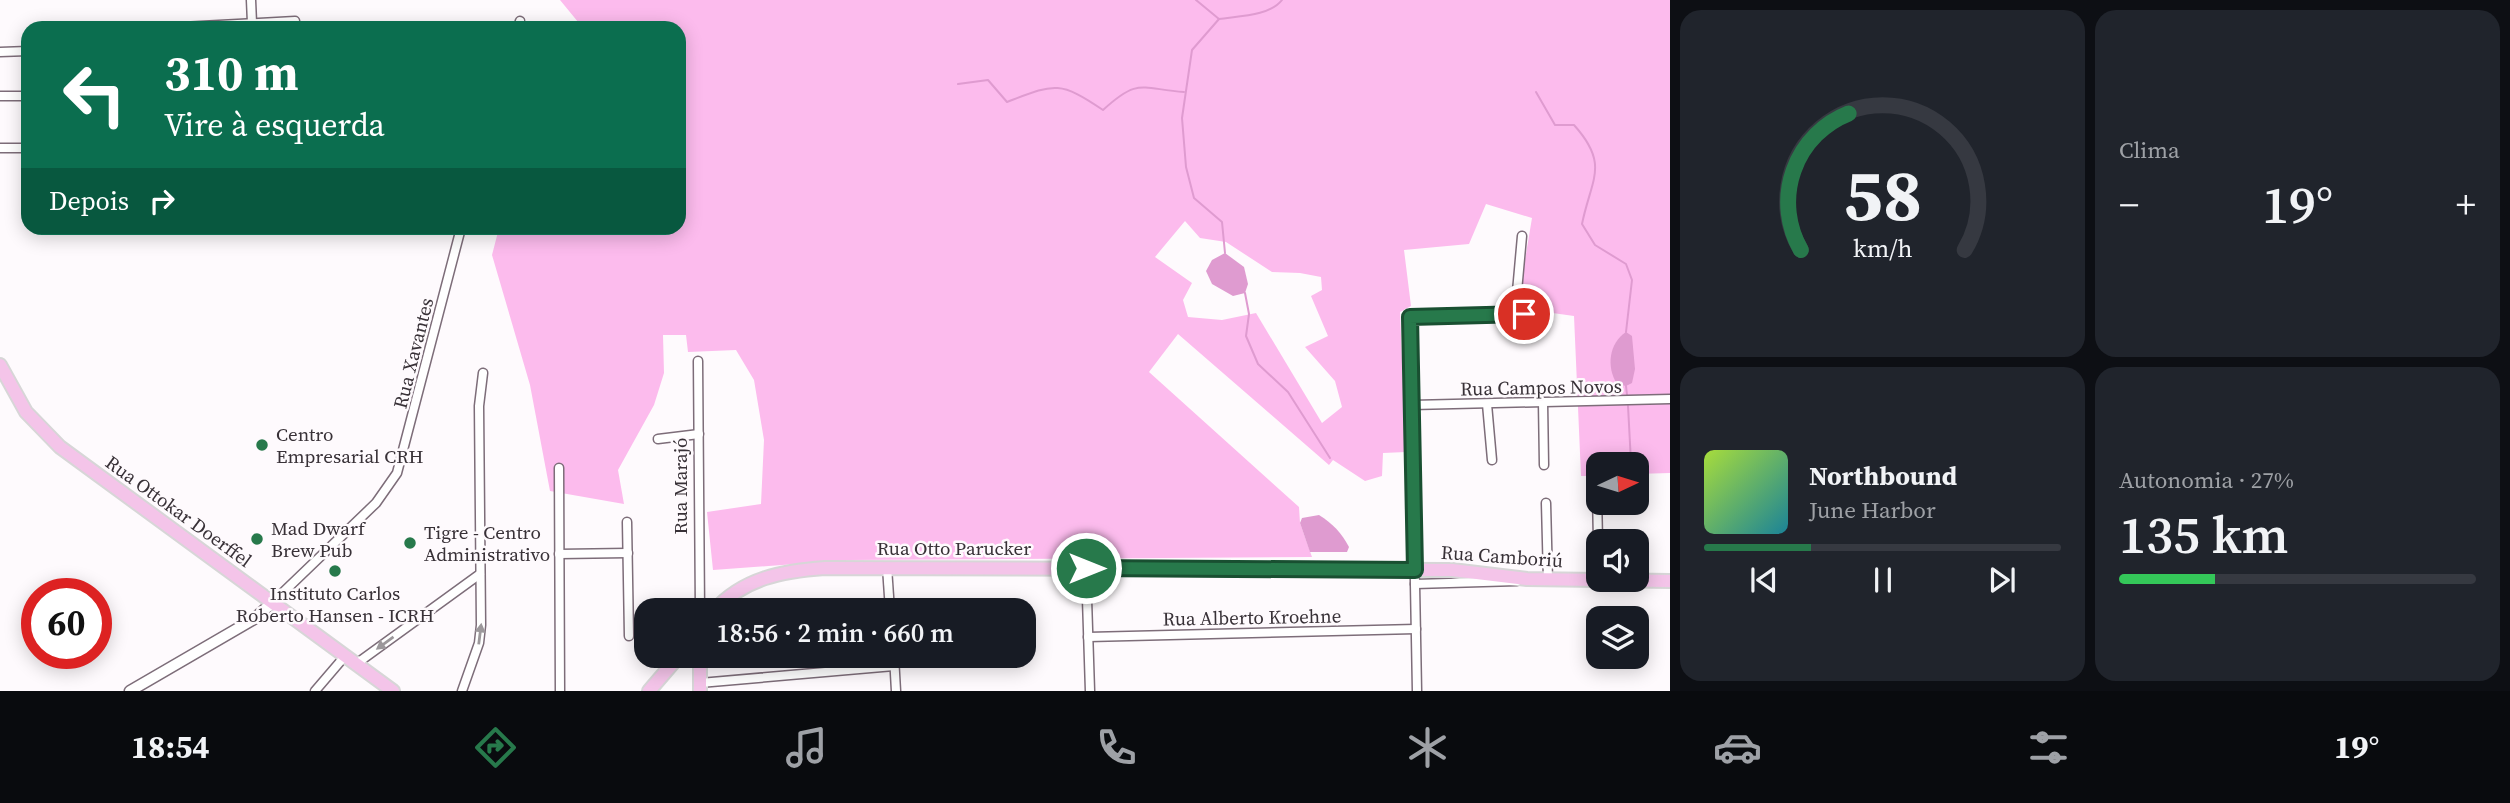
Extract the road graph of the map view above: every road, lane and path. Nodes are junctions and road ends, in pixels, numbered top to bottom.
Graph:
1 (251, 0) edge
2 (252, 21) edge
3 (21, 51) edge
4 (0, 52) edge
5 (0, 96) edge
6 (21, 96) edge
7 (0, 148) edge
8 (21, 148) edge
9 (459, 235) edge
10 (1522, 236) dead end
11 (698, 361) dead end
12 (0, 366) edge
13 (483, 373) dead end
14 (4, 381) edge
15 (1670, 399) edge
16 (1543, 402) junction
17 (1488, 404) junction
18 (1412, 405) junction
19 (699, 434) junction
20 (658, 439) dead end
21 (1492, 460) dead end
22 (1544, 465) dead end
23 (559, 468) dead end
24 (1546, 503) dead end
25 (627, 522) dead end
26 (628, 553) junction
27 (559, 554) junction
28 (887, 567) junction
29 (1086, 568) junction
30 (480, 574) junction
31 (1415, 577) junction
32 (1548, 580) junction
33 (1586, 580) edge
34 (1649, 581) edge
35 (1670, 581) edge
36 (700, 598) edge
37 (729, 598) edge
38 (889, 598) edge
39 (272, 603) junction
40 (1416, 629) junction
41 (629, 636) dead end
42 (1088, 637) junction
43 (345, 656) junction
44 (356, 664) junction
45 (669, 668) edge
46 (700, 668) edge
47 (842, 668) edge
48 (894, 668) edge
49 (700, 687) edge
50 (130, 691) edge
51 (315, 691) edge
52 (393, 691) edge
53 (462, 691) edge
54 (560, 691) edge
55 (649, 691) edge
56 (896, 691) edge
57 (1090, 691) edge
58 (1417, 691) edge

1 - 2 street
3 - 4 street
5 - 6 street
7 - 8 street
9 - 39 street, Rua Xavantes
10 - 18 street
11 - 19 street, Rua Marajó
12 - 14 main road, Rua Ottokar Doerffel
13 - 30 street
14 - 39 main road, Rua Ottokar Doerffel
15 - 16 street, Rua Campos Novos
16 - 17 street, Rua Campos Novos
16 - 22 street
17 - 18 street, Rua Campos Novos
17 - 21 street
18 - 31 street
19 - 20 street
19 - 36 street, Rua Marajó
23 - 27 street
24 - 32 street
25 - 26 street
26 - 27 street
26 - 41 street
27 - 54 street
28 - 29 main road, Rua Otto Parucker
28 - 37 main road, Rua Otto Parucker
28 - 38 street
29 - 31 main road, Rua Otto Parucker
29 - 42 street
30 -> 44 street
53 -> 30 street
31 - 32 main road, Rua Camboriú
31 - 40 street
32 - 33 main road, Rua Camboriú
34 - 35 main road, Rua Camboriú
39 - 43 main road, Rua Ottokar Doerffel
39 - 50 street
40 - 42 street, Rua Alberto Kroehne
40 - 58 street
42 - 57 street
43 - 44 main road, Rua Ottokar Doerffel
43 - 51 street
44 - 52 main road, Rua Ottokar Doerffel
45 - 55 main road
46 - 49 main road
47 - 49 street
48 - 56 street

